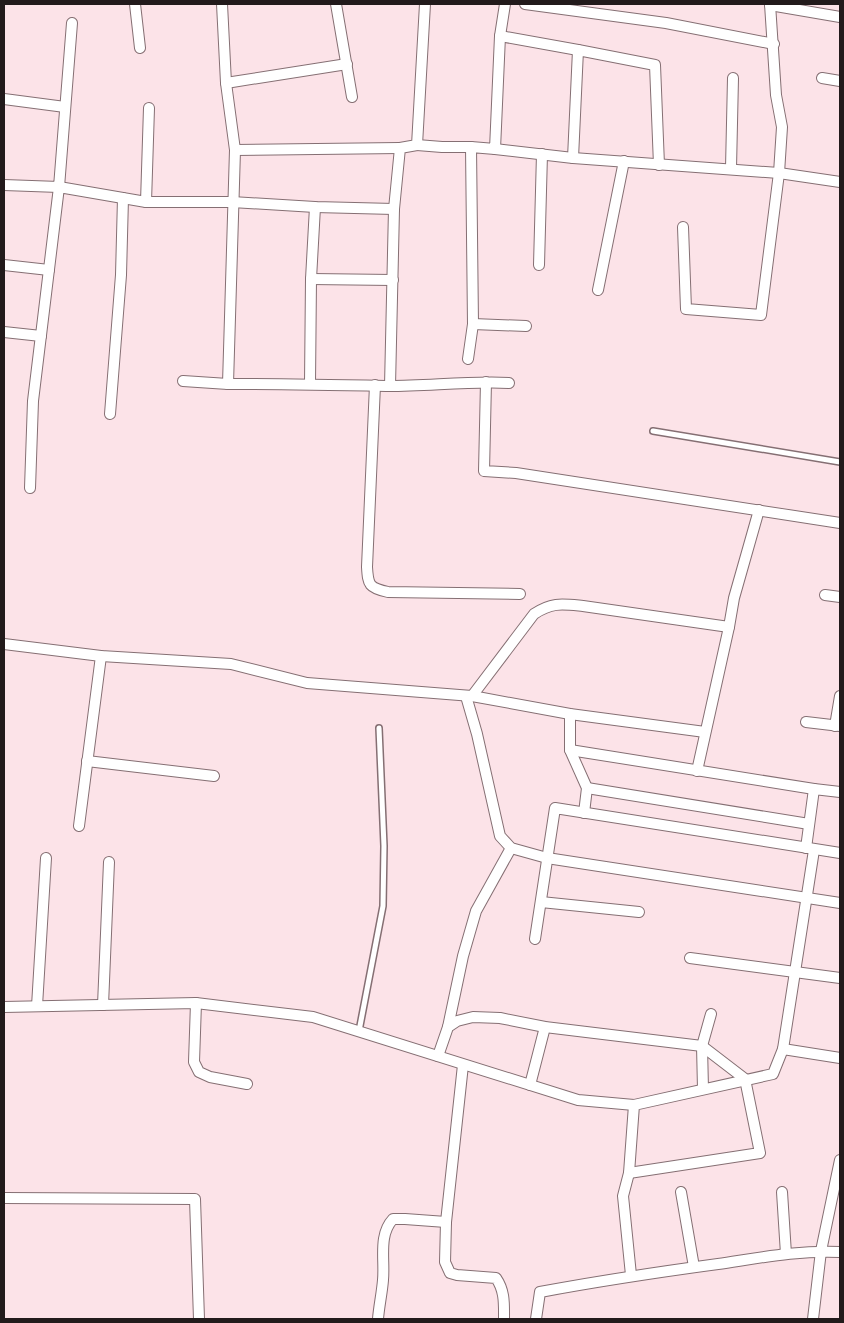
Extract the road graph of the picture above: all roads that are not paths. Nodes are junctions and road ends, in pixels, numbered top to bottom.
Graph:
1 (135, 4) edge
2 (222, 4) edge
3 (227, 4) edge
4 (336, 4) edge
5 (425, 4) edge
6 (505, 4) edge
7 (525, 4) edge
8 (770, 4) edge
9 (840, 17) edge
10 (72, 22) dead end
11 (500, 36) junction
12 (774, 44) junction
13 (140, 48) dead end
14 (578, 50) junction
15 (347, 64) junction
16 (733, 78) dead end
17 (822, 78) dead end
18 (840, 81) edge
19 (226, 83) junction
20 (352, 97) dead end
21 (4, 100) edge
22 (65, 107) junction
23 (149, 108) dead end
24 (418, 145) junction
25 (471, 147) junction
26 (400, 148) junction
27 (495, 149) junction
28 (235, 150) junction
29 (542, 154) junction
30 (573, 158) junction
31 (624, 161) junction
32 (659, 165) junction
33 (731, 168) junction
34 (779, 172) junction
35 (840, 182) edge
36 (4, 185) edge
37 (59, 187) junction
38 (123, 198) junction
39 (146, 202) junction
40 (232, 202) junction
41 (315, 207) junction
42 (394, 209) junction
43 (683, 227) dead end
44 (4, 265) edge
45 (539, 265) dead end
46 (49, 270) junction
47 (311, 278) junction
48 (393, 280) junction
49 (598, 290) dead end
50 (473, 324) junction
51 (526, 326) dead end
52 (4, 332) edge
53 (41, 336) junction
54 (468, 359) dead end
55 (183, 381) dead end
56 (486, 382) junction
57 (509, 383) dead end
58 (228, 384) junction
59 (310, 384) junction
60 (375, 385) junction
61 (390, 386) junction
62 (110, 414) dead end
63 (653, 431) dead end
64 (840, 462) edge
65 (30, 488) dead end
66 (759, 510) junction
67 (840, 523) edge
68 (520, 594) dead end
69 (825, 595) dead end
70 (840, 597) edge
71 (729, 627) junction
72 (4, 644) edge
73 (101, 656) junction
74 (469, 696) junction
75 (840, 696) edge
76 (570, 714) junction
77 (806, 722) dead end
78 (838, 726) edge
79 (379, 728) dead end
80 (705, 732) junction
81 (570, 750) junction
82 (87, 761) junction
83 (697, 771) junction
84 (214, 776) dead end
85 (588, 788) junction
86 (814, 789) junction
87 (840, 792) edge
88 (584, 813) junction
89 (810, 824) junction
90 (79, 826) dead end
91 (511, 848) junction
92 (810, 849) junction
93 (840, 853) edge
94 (46, 858) dead end
95 (548, 858) junction
96 (110, 862) dead end
97 (807, 897) junction
98 (541, 902) junction
99 (840, 903) edge
100 (639, 912) dead end
101 (535, 940) dead end
102 (690, 958) dead end
103 (795, 972) junction
104 (840, 978) edge
105 (196, 1003) junction
106 (103, 1005) junction
107 (37, 1006) junction
108 (4, 1007) edge
109 (711, 1014) dead end
110 (448, 1027) junction
111 (545, 1027) junction
112 (359, 1032) junction
113 (702, 1046) junction
114 (783, 1049) junction
115 (438, 1056) junction
116 (840, 1058) edge
117 (463, 1065) junction
118 (745, 1079) junction
119 (247, 1084) dead end
120 (530, 1085) junction
121 (703, 1089) junction
122 (634, 1105) junction
123 (840, 1160) edge
124 (629, 1173) junction
125 (681, 1192) dead end
126 (782, 1192) dead end
127 (4, 1198) edge
128 (446, 1222) junction
129 (821, 1251) junction
130 (840, 1252) edge
131 (786, 1254) junction
132 (694, 1267) junction
133 (631, 1276) junction
134 (199, 1319) edge
135 (378, 1319) edge
136 (504, 1319) edge
137 (536, 1319) edge
138 (813, 1319) edge

1 - 13 street
2 - 3 street
2 - 19 street
4 - 15 street
5 - 24 street
6 - 11 street
7 - 12 street
8 - 9 street
8 - 12 street
10 - 22 street
11 - 14 street
11 - 27 street
12 - 34 street
14 - 30 street
14 - 32 street
15 - 19 street
15 - 20 street
16 - 33 street
17 - 18 street
19 - 28 street
21 - 22 street
22 - 37 street
23 - 39 street
24 - 25 street
24 - 26 street
25 - 27 street
25 - 50 street
26 - 28 street
26 - 42 street
27 - 29 street
28 - 40 street
29 - 30 street
29 - 45 street
30 - 31 street
31 - 32 street
31 - 49 street
32 - 33 street
33 - 34 street
34 - 35 street
34 - 43 street
36 - 37 street
37 - 38 street
37 - 46 street
38 - 39 street
38 - 62 street
39 - 40 street
40 - 41 street
40 - 58 street
41 - 42 street
41 - 47 street
42 - 48 street
44 - 46 street
46 - 53 street
47 - 48 street
47 - 59 street
48 - 61 street
50 - 51 street
50 - 54 street
52 - 53 street
53 - 65 street
55 - 58 street
56 - 57 street
56 - 61 street
56 - 66 street
58 - 59 street
59 - 60 street
60 - 61 street
60 - 68 street
63 - 64 lane
66 - 67 street
66 - 71 street
69 - 70 street
71 - 74 street
71 - 80 street
72 - 73 street
73 - 74 street
73 - 82 street
74 - 76 street
74 - 91 street
75 - 78 street
76 - 80 street
76 - 81 street
77 - 78 street
79 - 112 lane
80 - 83 street
81 - 83 street
81 - 85 street
82 - 84 street
82 - 90 street
83 - 86 street
85 - 88 street
85 - 89 street
86 - 87 street
86 - 89 street
88 - 92 street
88 - 95 street
89 - 92 street
91 - 95 street
91 - 110 street
92 - 93 street
92 - 97 street
94 - 107 street
95 - 97 street
95 - 98 street
96 - 106 street
97 - 99 street
97 - 103 street
98 - 100 street
98 - 101 street
102 - 103 street
103 - 104 street
103 - 114 street
105 - 106 street
105 - 112 street
105 - 119 street
106 - 107 street
107 - 108 street
109 - 113 street
110 - 111 street
110 - 115 street
111 - 113 street
111 - 120 street
112 - 115 street
113 - 118 street
113 - 121 street
114 - 116 street
114 - 118 street
115 - 117 street
117 - 120 street
117 - 128 street
118 - 121 street
118 - 124 street
120 - 122 street
121 - 122 street
122 - 124 street
123 - 129 street
124 - 133 street
125 - 132 street
126 - 131 street
127 - 134 street
128 - 135 street
128 - 136 street
129 - 130 street
129 - 131 street
129 - 138 street
131 - 132 street
132 - 133 street
133 - 137 street

